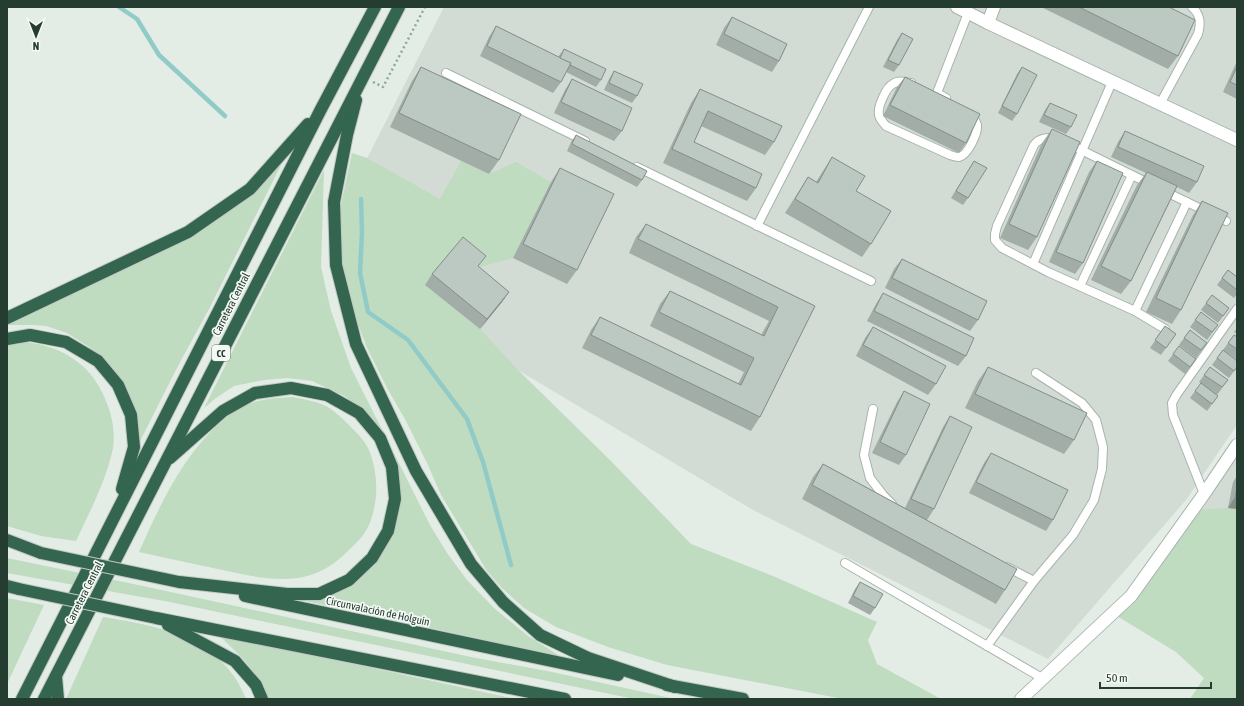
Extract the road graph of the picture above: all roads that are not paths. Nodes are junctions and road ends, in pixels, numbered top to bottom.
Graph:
1 (374, 7) edge
2 (399, 7) edge
3 (869, 7) edge
4 (956, 7) edge
5 (994, 7) edge
6 (1192, 7) edge
7 (968, 13) junction
8 (988, 23) junction
9 (446, 73) dead end
10 (362, 76) junction
11 (1112, 82) junction
12 (916, 85) edge
13 (1160, 104) junction
14 (320, 111) junction
15 (1237, 140) edge
16 (594, 146) edge
17 (1082, 151) junction
18 (630, 163) edge
19 (1132, 175) junction
20 (1187, 202) junction
21 (1226, 221) edge
22 (757, 226) junction
23 (1033, 264) junction
24 (871, 281) dead end
25 (1080, 286) junction
26 (1237, 309) edge
27 (1135, 311) junction
28 (7, 318) edge
29 (1165, 328) edge
30 (7, 339) edge
31 (1036, 373) dead end
32 (873, 409) dead end
33 (1237, 445) edge
34 (164, 464) junction
35 (1204, 494) junction
36 (898, 510) edge
37 (116, 513) junction
38 (7, 540) edge
39 (7, 547) edge
40 (41, 553) junction
41 (844, 563) dead end
42 (1000, 563) edge
43 (1034, 581) junction
44 (179, 582) junction
45 (7, 587) edge
46 (156, 618) junction
47 (987, 646) junction
48 (56, 676) junction
49 (1042, 678) junction
50 (675, 687) junction
51 (22, 699) edge
52 (44, 699) edge
53 (58, 699) edge
54 (262, 699) edge
55 (565, 699) edge
56 (743, 699) edge
57 (1021, 699) edge

1 - 14 highway, Carretera Central / CC
2 - 10 highway, Carretera Central / CC
3 - 22 lane
4 - 7 street
5 - 8 street
6 - 13 lane
7 - 8 street
7 - 12 lane
8 - 11 street
9 - 16 lane
10 - 34 highway, Carretera Central / CC
10 - 50 highway
11 - 13 street
11 - 17 lane
13 - 15 street
14 - 28 highway
14 - 37 highway, Carretera Central / CC
17 - 19 lane
17 - 23 lane
17 - 23 lane
18 - 22 lane
19 - 20 lane
19 - 25 lane
20 - 21 lane
20 - 27 lane
22 - 24 lane
23 - 25 lane
25 - 27 lane
26 - 35 lane
27 - 29 lane
30 - 37 highway
31 - 43 lane
32 - 36 lane
33 - 35 street
34 - 44 highway
34 - 48 highway, Carretera Central / CC
35 - 49 street
37 - 51 highway, Carretera Central / CC
38 - 40 highway
39 - 40 highway, Circunvalación de Holguín
40 - 44 highway, Circunvalación de Holguín, bridge
41 - 47 lane
42 - 43 lane
43 - 47 lane
44 - 50 highway, Circunvalación de Holguín
45 - 46 highway, bridge
46 - 54 highway
46 - 55 highway
47 - 49 lane
48 - 52 highway, Carretera Central / CC
48 - 53 highway
49 - 57 street
50 - 56 highway, Circunvalación de Holguín

